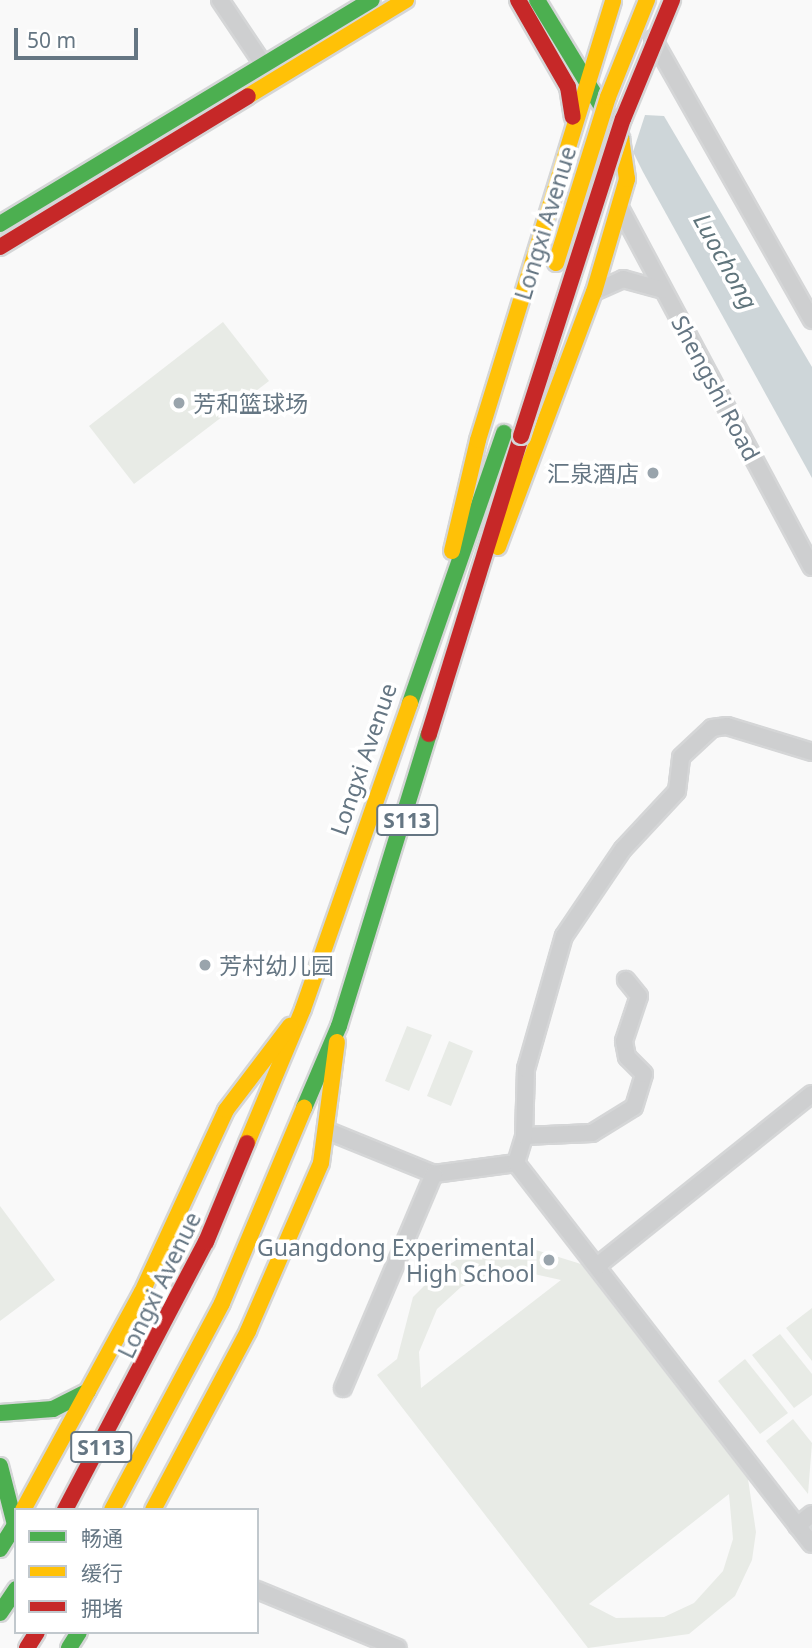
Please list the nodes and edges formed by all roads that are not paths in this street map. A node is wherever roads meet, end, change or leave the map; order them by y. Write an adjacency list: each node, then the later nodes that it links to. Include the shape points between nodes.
1 (220, 0): 10 (street)
2 (372, 0): 10 (street)
3 (406, 0): 15 (street)
4 (518, 0): 12 (street, via 568,87)
5 (537, 0): 11 (street)
6 (612, 0): 11 (street)
7 (632, 0): 18 (street)
8 (647, 0): 20 (street, Longxi Avenue / S113, bridge, via 608,97 504,433)
9 (672, 0): 21 (street, Longxi Avenue / S113, bridge, via 623,120 521,436)
10 (263, 64): 14 (street)
11 (587, 82): 12 (street); 13 (street, via 627,148)
12 (573, 123): 13 (street, via 607,149); 20 (street, via 478,440)
13 (621, 203): 16 (street, Shengshi Road); 17 (street)
14 (0, 224)
15 (0, 247)
16 (663, 290): 17 (street, via 623,279); 19 (street, Shengshi Road)
17 (594, 292): 21 (street)
18 (812, 320)
19 (812, 568)
20 (438, 611): 24 (street, Longxi Avenue / S113)
21 (471, 614): 25 (street, Longxi Avenue / S113)
22 (812, 752): 28 (street, via 727,726 712,728 681,757 677,791 623,849 564,936 526,1069)
23 (626, 980): 28 (street, via 639,996 625,1049 644,1074 634,1107 592,1133)
24 (303, 1009): 33 (street, via 226,1110); 37 (street, Longxi Avenue / S113, via 206,1242 136,1384)
25 (339, 1026): 27 (street); 38 (street, Longxi Avenue / S113, via 251,1241 171,1405)
26 (812, 1094): 31 (street)
27 (328, 1130): 30 (street); 39 (street, via 317,1174 248,1331)
28 (524, 1136): 29 (street)
29 (516, 1163): 30 (street); 31 (street)
30 (435, 1174): 32 (street)
31 (597, 1266): 42 (street)
32 (342, 1388)
33 (90, 1389): 34 (street, via 53,1409); 36 (street)
34 (0, 1413)
35 (0, 1466): 41 (street)
36 (24, 1508)
37 (66, 1508)
38 (113, 1508)
39 (154, 1508)
40 (812, 1514): 42 (street)
41 (14, 1520)
42 (797, 1525): 44 (street)
43 (14, 1526): 45 (street)
44 (812, 1544)
45 (0, 1549)
46 (259, 1591): 49 (street)
47 (14, 1592): 48 (street)
48 (0, 1613)
49 (398, 1648)

